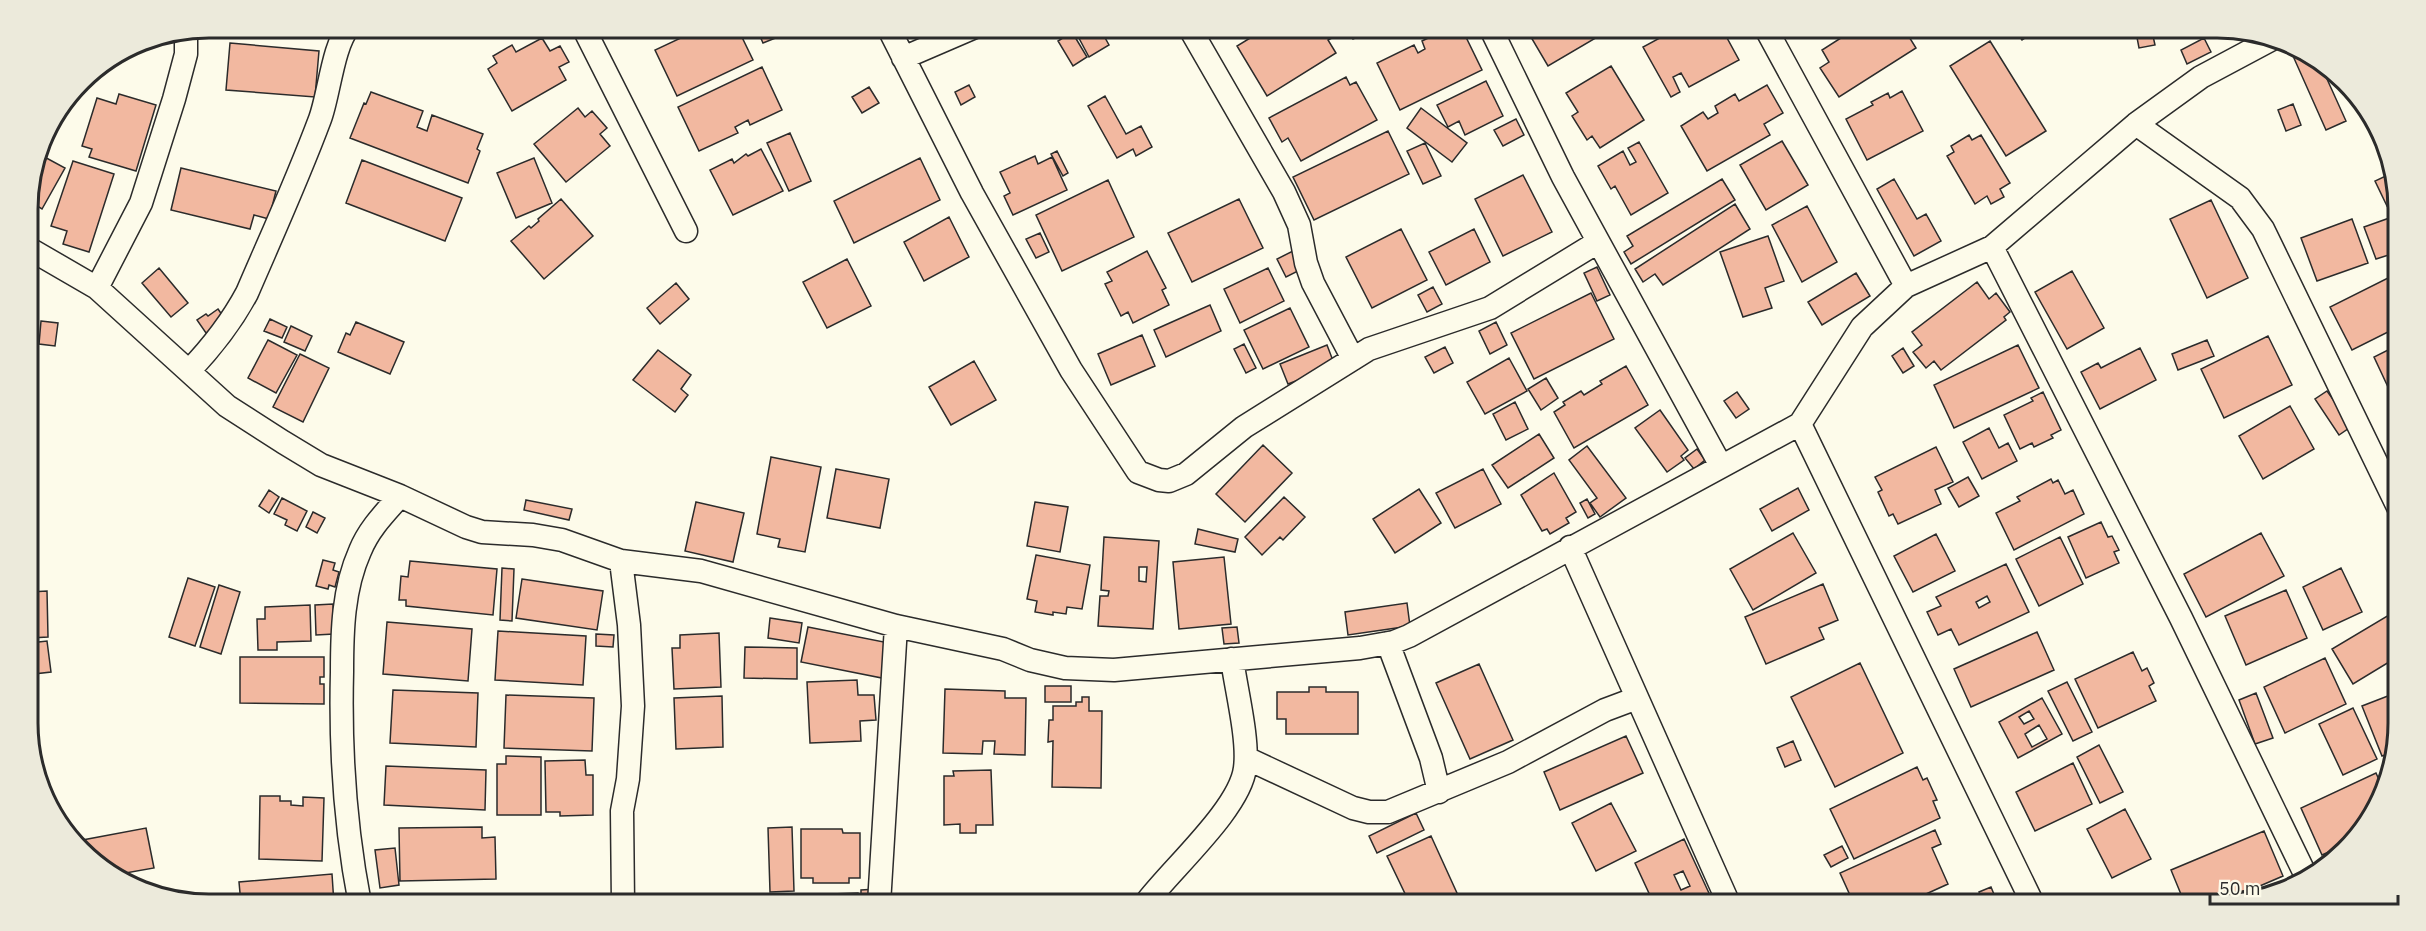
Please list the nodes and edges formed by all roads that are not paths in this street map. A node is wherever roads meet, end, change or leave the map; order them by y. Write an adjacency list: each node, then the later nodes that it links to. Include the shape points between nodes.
1 (342, 38): 19 (street, via 321,116 247,293 233,320)
2 (589, 38): 12 (street)
3 (893, 38): 10 (street)
4 (949, 38): 10 (street)
5 (1196, 38): 18 (street, via 1284,192 1299,225 1313,283)
6 (1495, 38): 13 (street)
7 (1772, 38): 16 (street)
8 (186, 40): 17 (street, via 177,88 141,203)
9 (2262, 44): 11 (street, via 2201,77)
10 (903, 58): 18 (street, via 972,194 1071,370 1138,472 1169,481 1186,474 1244,427)
11 (2136, 124): 14 (street); 22 (street, via 2240,198 2263,229)
12 (686, 231)
13 (1598, 242): 18 (street, via 1490,308 1370,349); 21 (street)
14 (1992, 248): 16 (street); 32 (street)
15 (38, 254): 17 (street)
16 (1906, 286): 20 (street, via 1862,327)
17 (97, 288): 19 (street)
18 (1353, 359)
19 (189, 371): 23 (street, via 227,406 321,465)
20 (1800, 424): 21 (street); 34 (street)
21 (1721, 466): 24 (street)
22 (2388, 486)
23 (400, 496): 25 (street, via 482,532 562,540); 35 (street, via 372,525 359,552 342,620 344,795)
24 (1570, 547): 27 (street, via 1409,636); 29 (street)
25 (621, 561): 26 (street, via 701,571); 36 (street, via 633,706 622,811)
26 (896, 626): 28 (street, via 1003,649 1065,668 1114,670); 37 (street)
27 (1388, 643): 28 (street); 31 (street, via 1431,758)
28 (1232, 659): 30 (street)
29 (1637, 698): 31 (street); 33 (street)
30 (1246, 758): 31 (street, via 1369,812 1388,812); 38 (street, via 1242,781 1230,803)
31 (1439, 792)
32 (2303, 871)
33 (1724, 893)
34 (2028, 893)
35 (359, 894)
36 (623, 894)
37 (880, 894)
38 (1154, 894)

